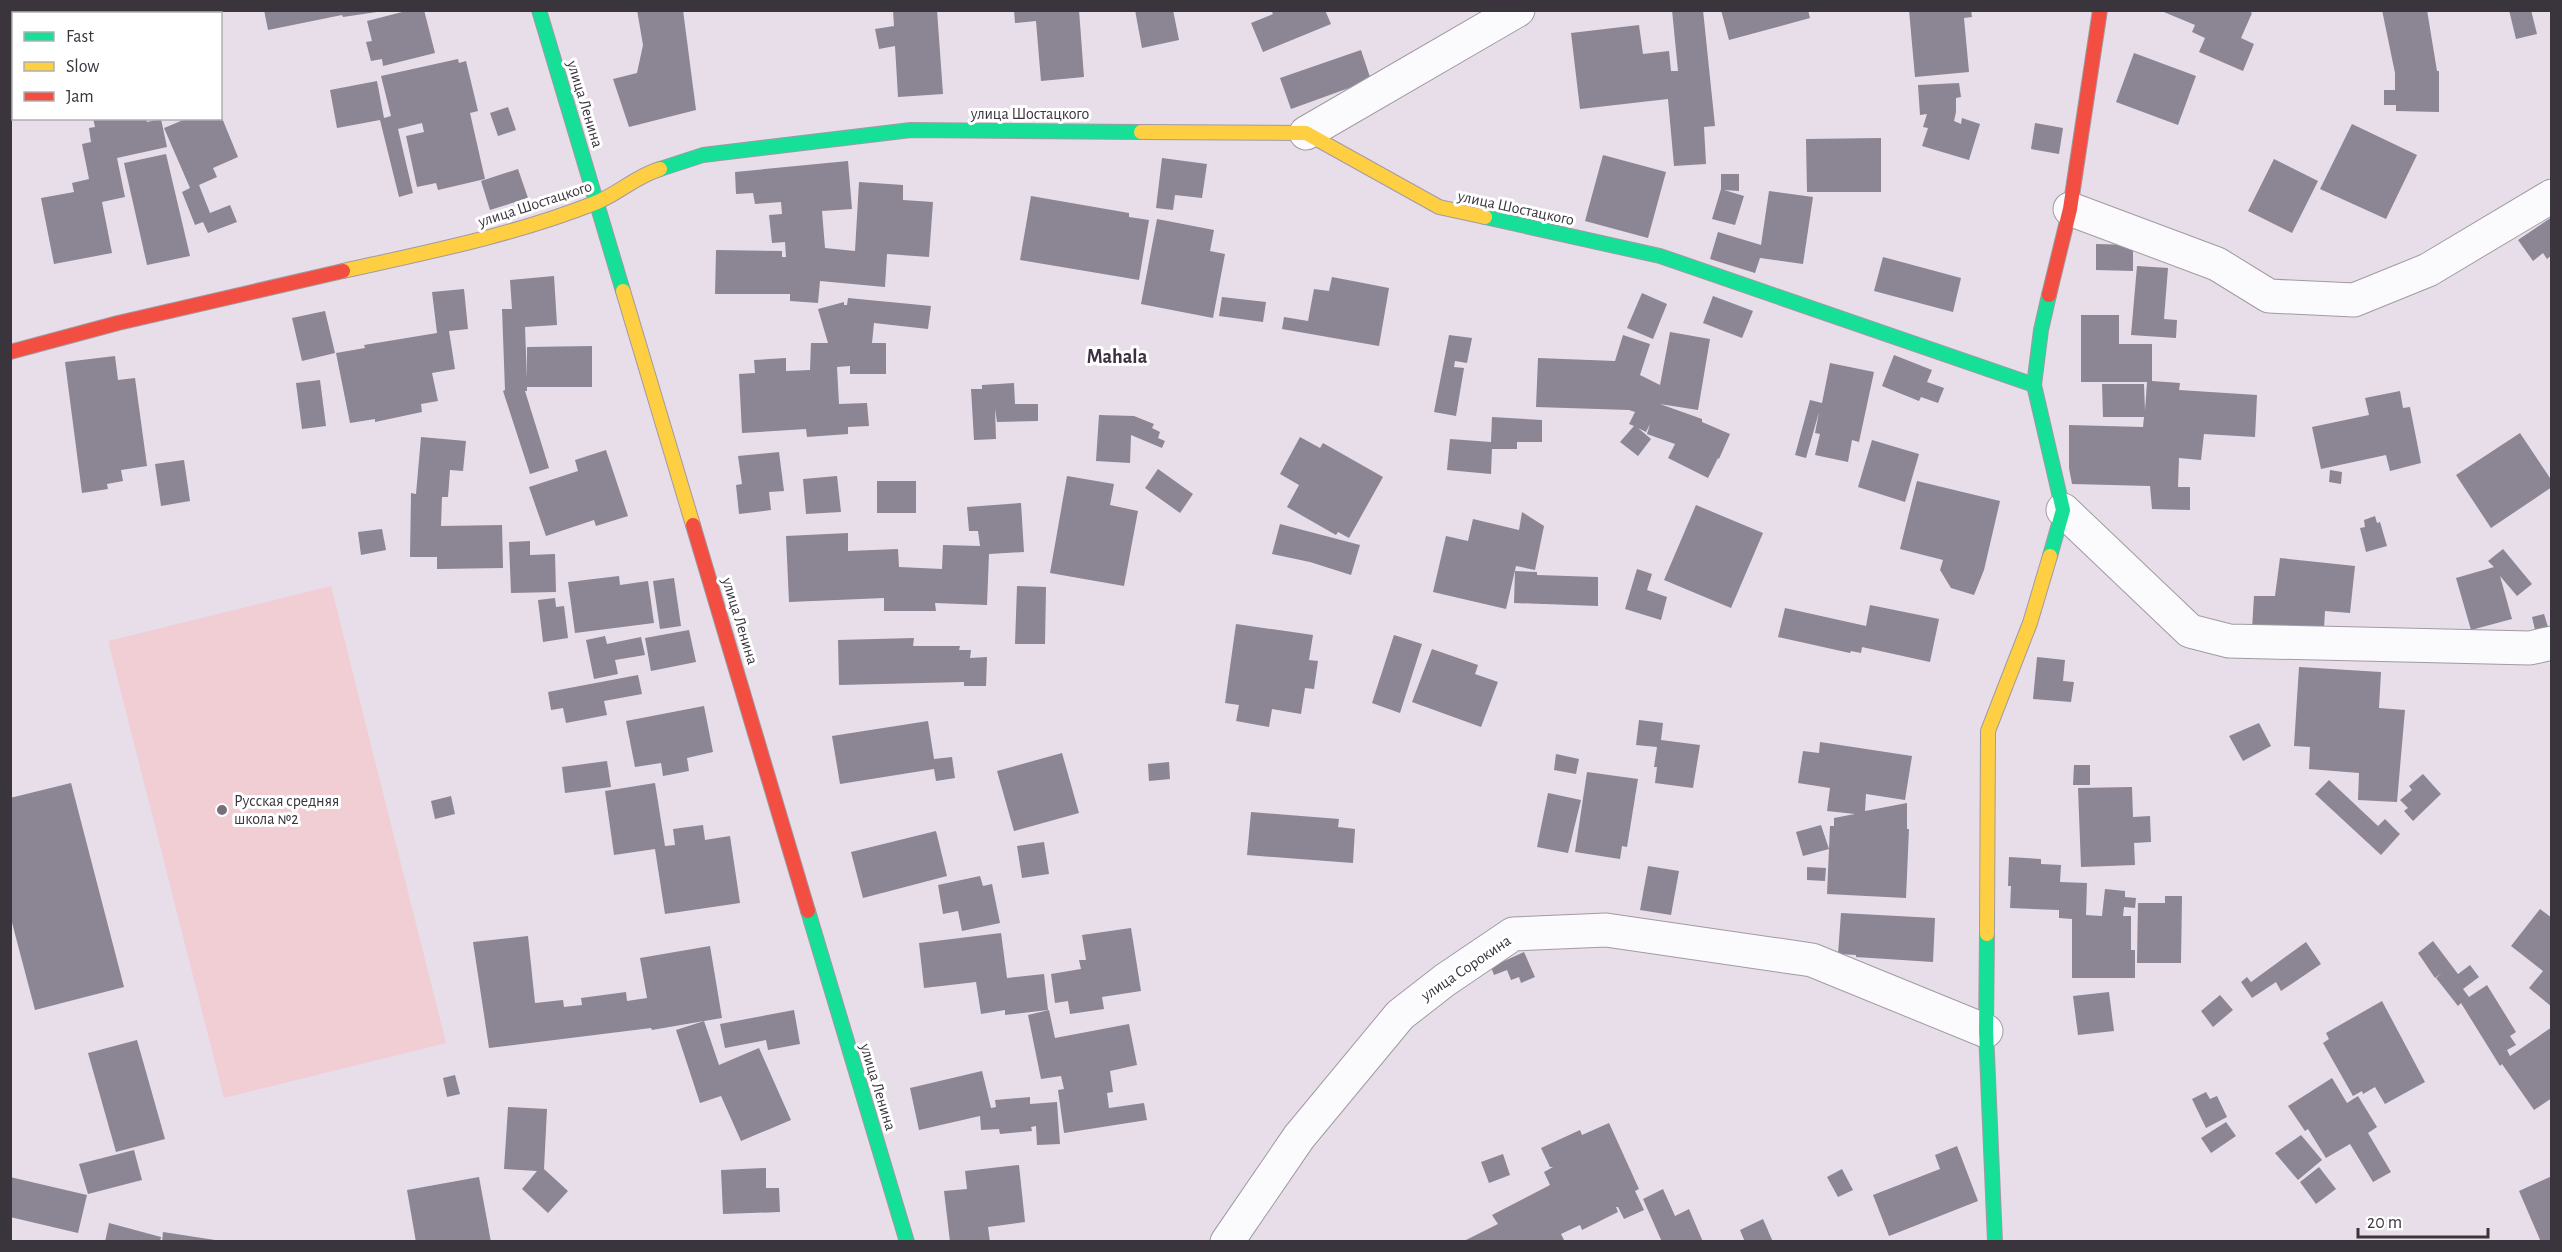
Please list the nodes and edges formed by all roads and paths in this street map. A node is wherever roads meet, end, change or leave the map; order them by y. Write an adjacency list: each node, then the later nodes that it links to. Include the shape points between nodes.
1 (539, 10): 6 (street, улица Ленина)
2 (1518, 10): 4 (street)
3 (2100, 10): 7 (street)
4 (1306, 133): 6 (street, улица Шостацкого, via 911,130 703,155 643,174); 9 (street, улица Шостацкого, via 1439,207 1660,256)
5 (2552, 196): 7 (street, via 2428,270 2354,300 2269,296 2217,264)
6 (598, 202): 8 (street, улица Шостацкого, via 506,234 118,323); 13 (street, улица Ленина)
7 (2070, 209): 9 (street, via 2041,330)
8 (10, 352)
9 (2034, 385): 10 (street)
10 (2063, 510): 11 (street, via 2190,631 2229,641 2530,648); 12 (street, via 2030,623 1989,731)
11 (2552, 644)
12 (1986, 1030): 14 (street, улица Сорокина, via 1812,960 1606,930 1513,934 1400,1015 1299,1137); 15 (street)
13 (907, 1242)
14 (1227, 1242)
15 (1995, 1242)

